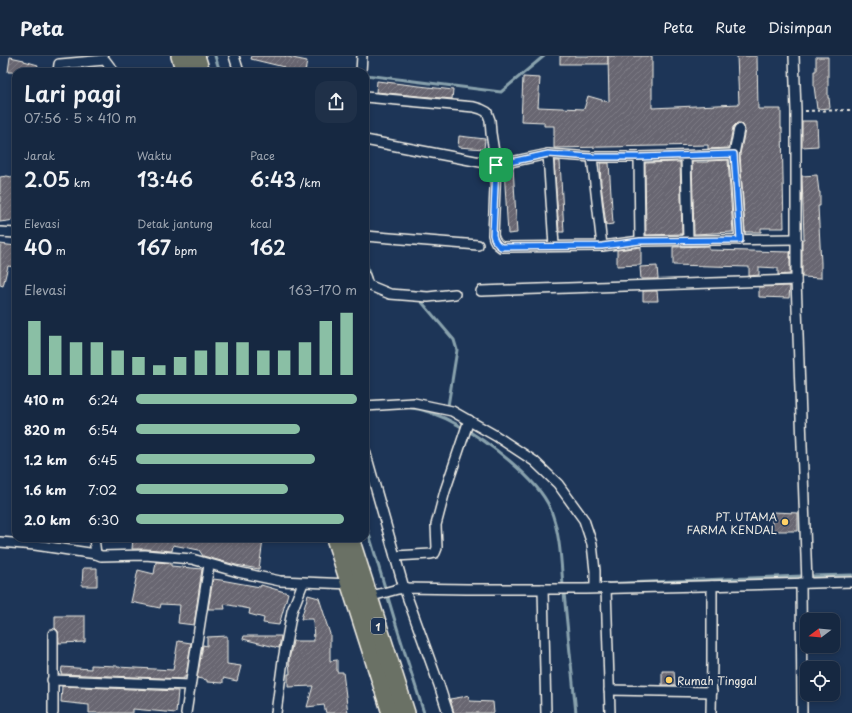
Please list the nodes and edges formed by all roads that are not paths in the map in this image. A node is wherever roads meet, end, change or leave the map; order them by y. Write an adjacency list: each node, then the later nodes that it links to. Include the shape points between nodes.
1 (180, 56): 8 (highway)
2 (196, 56): 9 (highway)
3 (234, 56): 10 (street)
4 (362, 56): 11 (street)
5 (794, 56): 24 (street)
6 (58, 68): 7 (street, via 59,64 105,60)
7 (111, 68)
8 (184, 68)
9 (200, 68)
10 (238, 68)
11 (361, 68)
12 (369, 97): 20 (street, via 474,107 487,112)
13 (739, 128): 16 (street)
14 (369, 141): 20 (street)
15 (548, 154): 18 (street); 20 (street); 29 (street)
16 (734, 154): 17 (street); 26 (street)
17 (686, 156): 19 (street); 25 (street)
18 (592, 157): 19 (street); 30 (street)
19 (639, 157): 27 (street)
20 (496, 165): 29 (street, via 493,235 497,244 501,247)
21 (0, 232): 22 (street)
22 (12, 233)
23 (369, 236): 28 (street)
24 (796, 239): 26 (street); 31 (street)
25 (688, 240): 26 (street); 27 (street)
26 (740, 240)
27 (640, 241): 30 (street)
28 (478, 245)
29 (554, 246): 30 (street)
30 (602, 246)
31 (796, 280): 33 (street); 47 (street)
32 (369, 285): 34 (street, via 390,294 428,297)
33 (481, 291)
34 (455, 294)
35 (369, 406): 36 (street, via 414,403 452,411)
36 (468, 423): 43 (street, via 444,491 436,525 435,553); 51 (street, via 496,436 534,460 558,484 584,520 592,544)
37 (369, 465): 43 (street)
38 (0, 542): 42 (street)
39 (94, 542): 42 (street)
40 (336, 542): 48 (highway, 1)
41 (352, 542): 54 (highway, 1)
42 (96, 554): 44 (street, via 145,555)
43 (395, 556): 50 (street)
44 (209, 564): 46 (street, via 280,581); 57 (street)
45 (852, 582): 47 (street)
46 (303, 583): 48 (street); 62 (street, via 292,611)
47 (804, 583): 49 (street); 69 (street)
48 (350, 584): 63 (highway, 1)
49 (712, 586): 52 (street); 59 (street)
50 (401, 588): 53 (street); 54 (street); 65 (street)
51 (594, 588): 52 (street); 53 (street)
52 (606, 588): 58 (street)
53 (543, 589): 66 (street)
54 (374, 595): 64 (highway, 1)
55 (53, 634): 56 (street)
56 (52, 680): 57 (street); 60 (street)
57 (190, 685): 61 (street)
58 (609, 690): 59 (street); 67 (street)
59 (712, 692): 68 (street)
60 (52, 713)
61 (186, 713)
62 (276, 713)
63 (391, 713)
64 (406, 713)
65 (448, 713)
66 (546, 713)
67 (610, 713)
68 (711, 713)
69 (802, 713)

